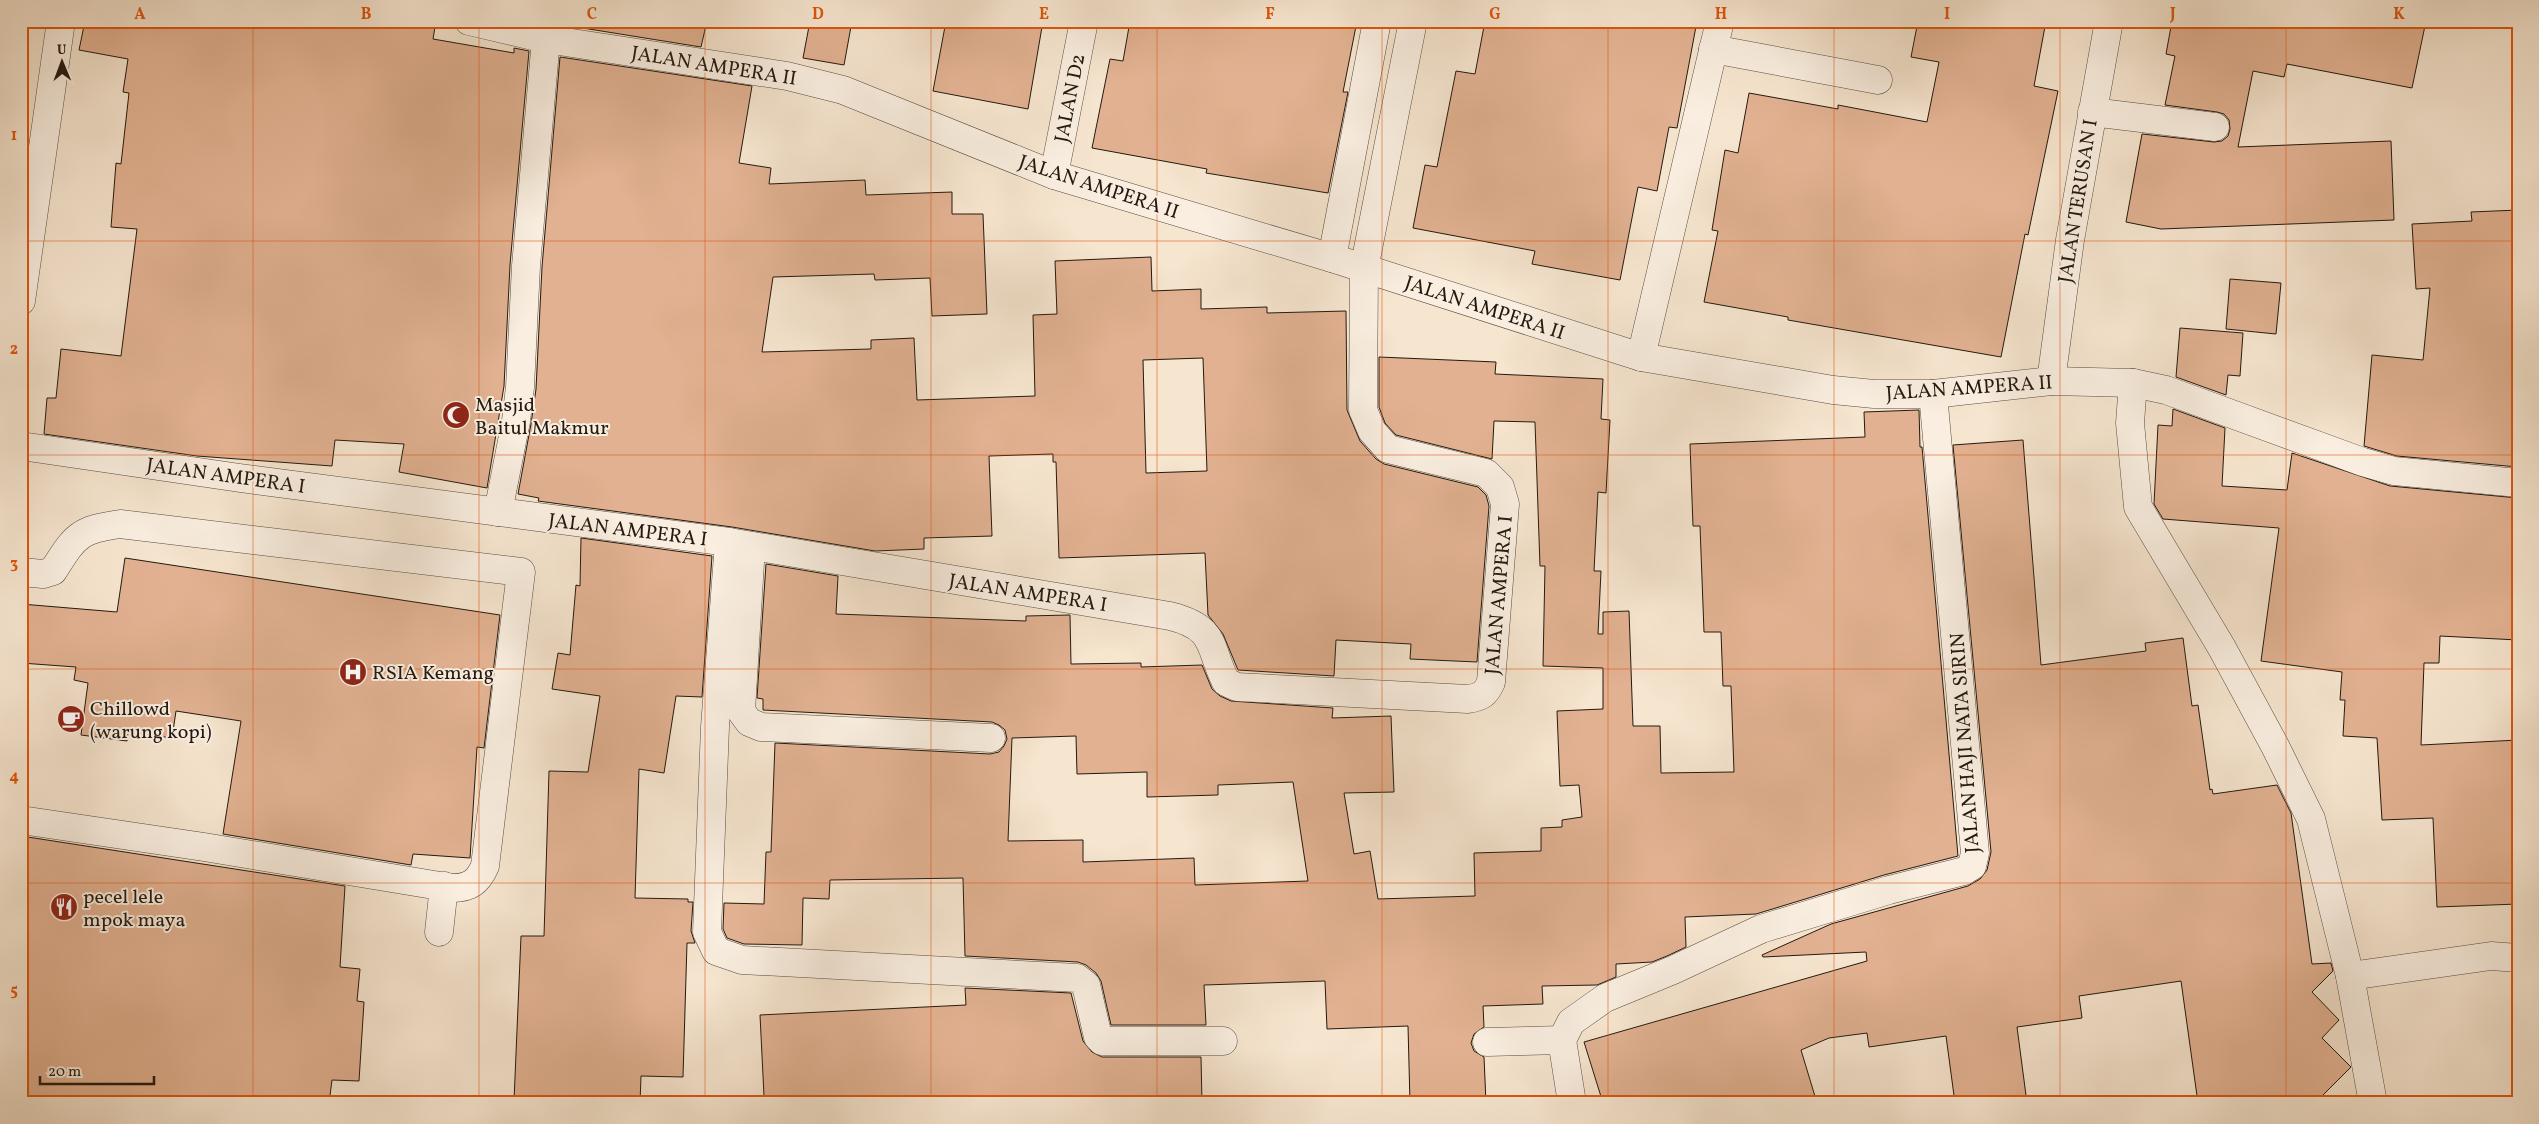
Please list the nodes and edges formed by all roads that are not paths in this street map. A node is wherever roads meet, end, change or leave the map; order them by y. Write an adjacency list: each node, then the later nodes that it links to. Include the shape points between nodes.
1 (61, 21): 16 (street)
2 (469, 21): 8 (street, JALAN AMPERA II)
3 (1084, 21): 13 (street, JALAN D2)
4 (1377, 21): 14 (street)
5 (1413, 21): 15 (street)
6 (1720, 21): 9 (street)
7 (2109, 21): 11 (street, JALAN TERUSAN I)
8 (546, 39): 13 (street, JALAN AMPERA II, via 787,76 843,90); 23 (street, via 526,266 520,387)
9 (1713, 49): 10 (street); 17 (street)
10 (1878, 80)
11 (2092, 112): 12 (street); 18 (street, JALAN TERUSAN I)
12 (2215, 127)
13 (1054, 175): 14 (street, JALAN AMPERA II)
14 (1332, 258): 15 (street, JALAN AMPERA II)
15 (1364, 268): 17 (street, JALAN AMPERA II); 24 (street, JALAN AMPERA I, via 1363,410 1372,431 1388,449 1486,473 1500,487 1505,504 1492,682 1487,692 1478,698 1237,687 1226,682 1212,642 1184,619)
16 (21, 301)
17 (1641, 357): 20 (street, JALAN AMPERA II, via 1833,390)
18 (2050, 381): 19 (street, JALAN AMPERA II); 20 (street, JALAN AMPERA II)
19 (2134, 383): 22 (street, JALAN AMPERA II, via 2166,390 2363,462 2387,468); 31 (street, via 2130,423 2138,507 2222,648 2311,819)
20 (1933, 394): 32 (street, JALAN HAJI NATA SIRIN, via 1966,737 1975,853 1972,866 1762,929 1604,998 1571,1022)
21 (21, 446): 23 (street, JALAN AMPERA I)
22 (2518, 483)
23 (498, 512): 24 (street, JALAN AMPERA I)
24 (740, 544): 26 (street, via 741,711 749,722 761,727); 33 (street, via 715,728 707,932 716,951 742,960 1077,978 1086,985 1098,1037 1102,1041)
25 (21, 572): 28 (street, via 53,572 68,545 83,532 120,524 521,572 485,866 471,886)
26 (991, 738)
27 (21, 820): 28 (street)
28 (444, 886): 29 (street)
29 (439, 932)
30 (2518, 958): 31 (street, via 2491,956)
31 (2350, 976): 36 (street)
32 (1562, 1040): 34 (street); 35 (street)
33 (1223, 1041)
34 (1487, 1042)
35 (1572, 1103)
36 (2373, 1103)

